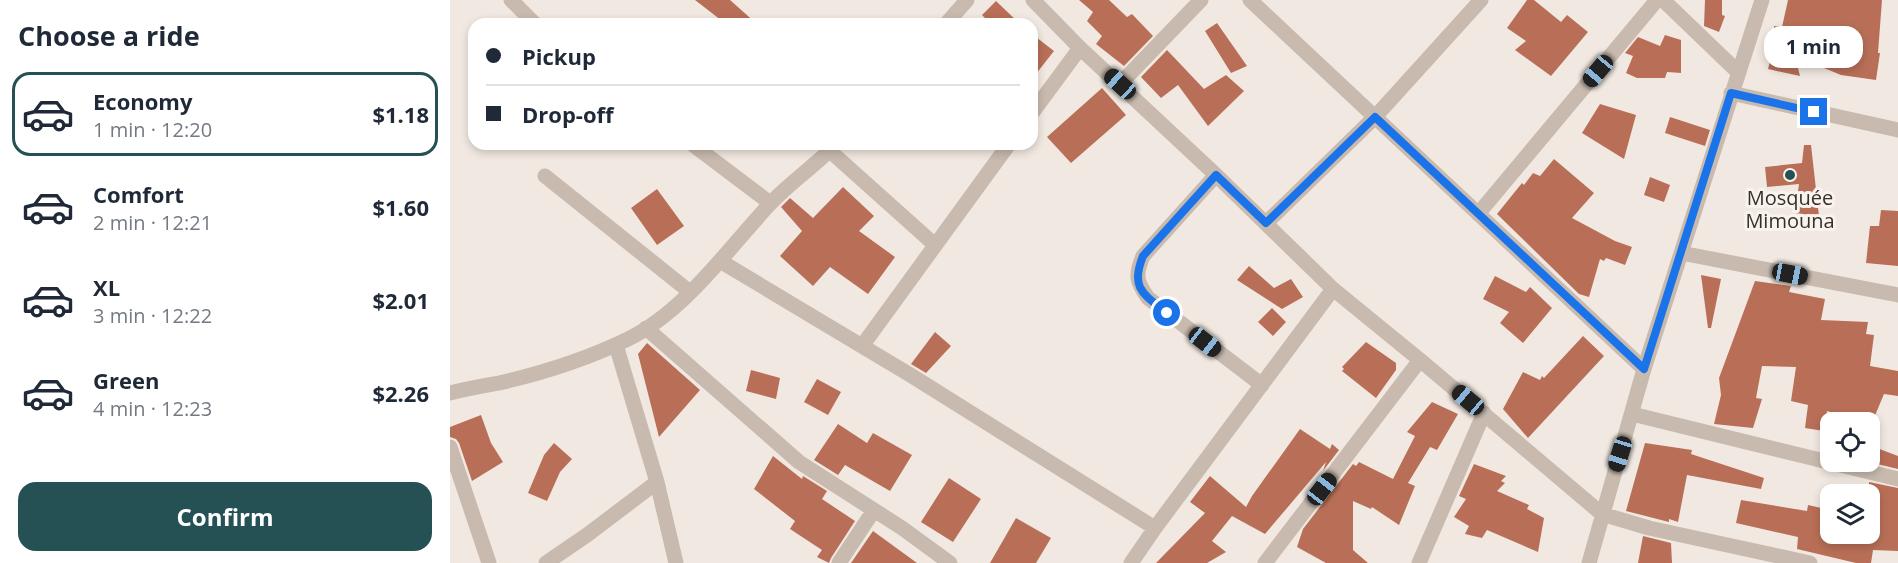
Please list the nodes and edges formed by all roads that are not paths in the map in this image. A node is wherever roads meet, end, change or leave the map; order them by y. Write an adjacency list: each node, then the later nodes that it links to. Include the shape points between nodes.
1 (511, 0): 10 (street)
2 (968, 0): 11 (street)
3 (1033, 0): 12 (street)
4 (1201, 0): 14 (street)
5 (1250, 0): 17 (street)
6 (1481, 0): 17 (street)
7 (1658, 0): 26 (street)
8 (1663, 0): 13 (street)
9 (1762, 0): 13 (street)
10 (529, 18)
11 (951, 18)
12 (1080, 48): 14 (street); 16 (street)
13 (1738, 72): 15 (street)
14 (1120, 84): 23 (street)
15 (1731, 93): 18 (street); 29 (street)
16 (1038, 105)
17 (1375, 117): 26 (street); 27 (street)
18 (1898, 130)
19 (700, 150): 25 (street)
20 (830, 150): 25 (street)
21 (836, 150): 28 (street)
22 (1005, 150): 28 (street)
23 (1216, 175): 27 (street); 39 (street, via 1143,256 1137,271 1139,285 1148,298)
24 (545, 176): 32 (street)
25 (770, 203): 30 (street)
26 (1478, 214): 38 (street)
27 (1266, 223): 31 (street)
28 (935, 245): 36 (street)
29 (1681, 253): 33 (street); 38 (street)
30 (720, 261): 32 (street); 36 (street)
31 (1334, 289): 37 (street); 39 (street)
32 (690, 292): 34 (street)
33 (1898, 296)
34 (646, 328): 35 (street); 46 (street, via 799,462)
35 (616, 345): 40 (street, via 556,368); 45 (street)
36 (862, 346): 48 (street)
37 (1420, 360): 41 (street); 56 (street)
38 (1644, 369): 42 (street)
39 (1262, 385): 48 (street)
40 (453, 389)
41 (1484, 413): 47 (street); 57 (street)
42 (1632, 414): 44 (street); 47 (street)
43 (450, 447): 50 (street)
44 (1898, 479)
45 (657, 482): 51 (street); 52 (street)
46 (874, 510): 53 (street); 54 (street)
47 (1602, 514): 49 (street); 58 (street)
48 (1155, 528): 55 (street)
49 (1759, 557): 59 (street)
50 (489, 563)
51 (546, 563)
52 (676, 563)
53 (839, 563)
54 (950, 563)
55 (1131, 563)
56 (1265, 563)
57 (1419, 563)
58 (1589, 563)
59 (1810, 563)

